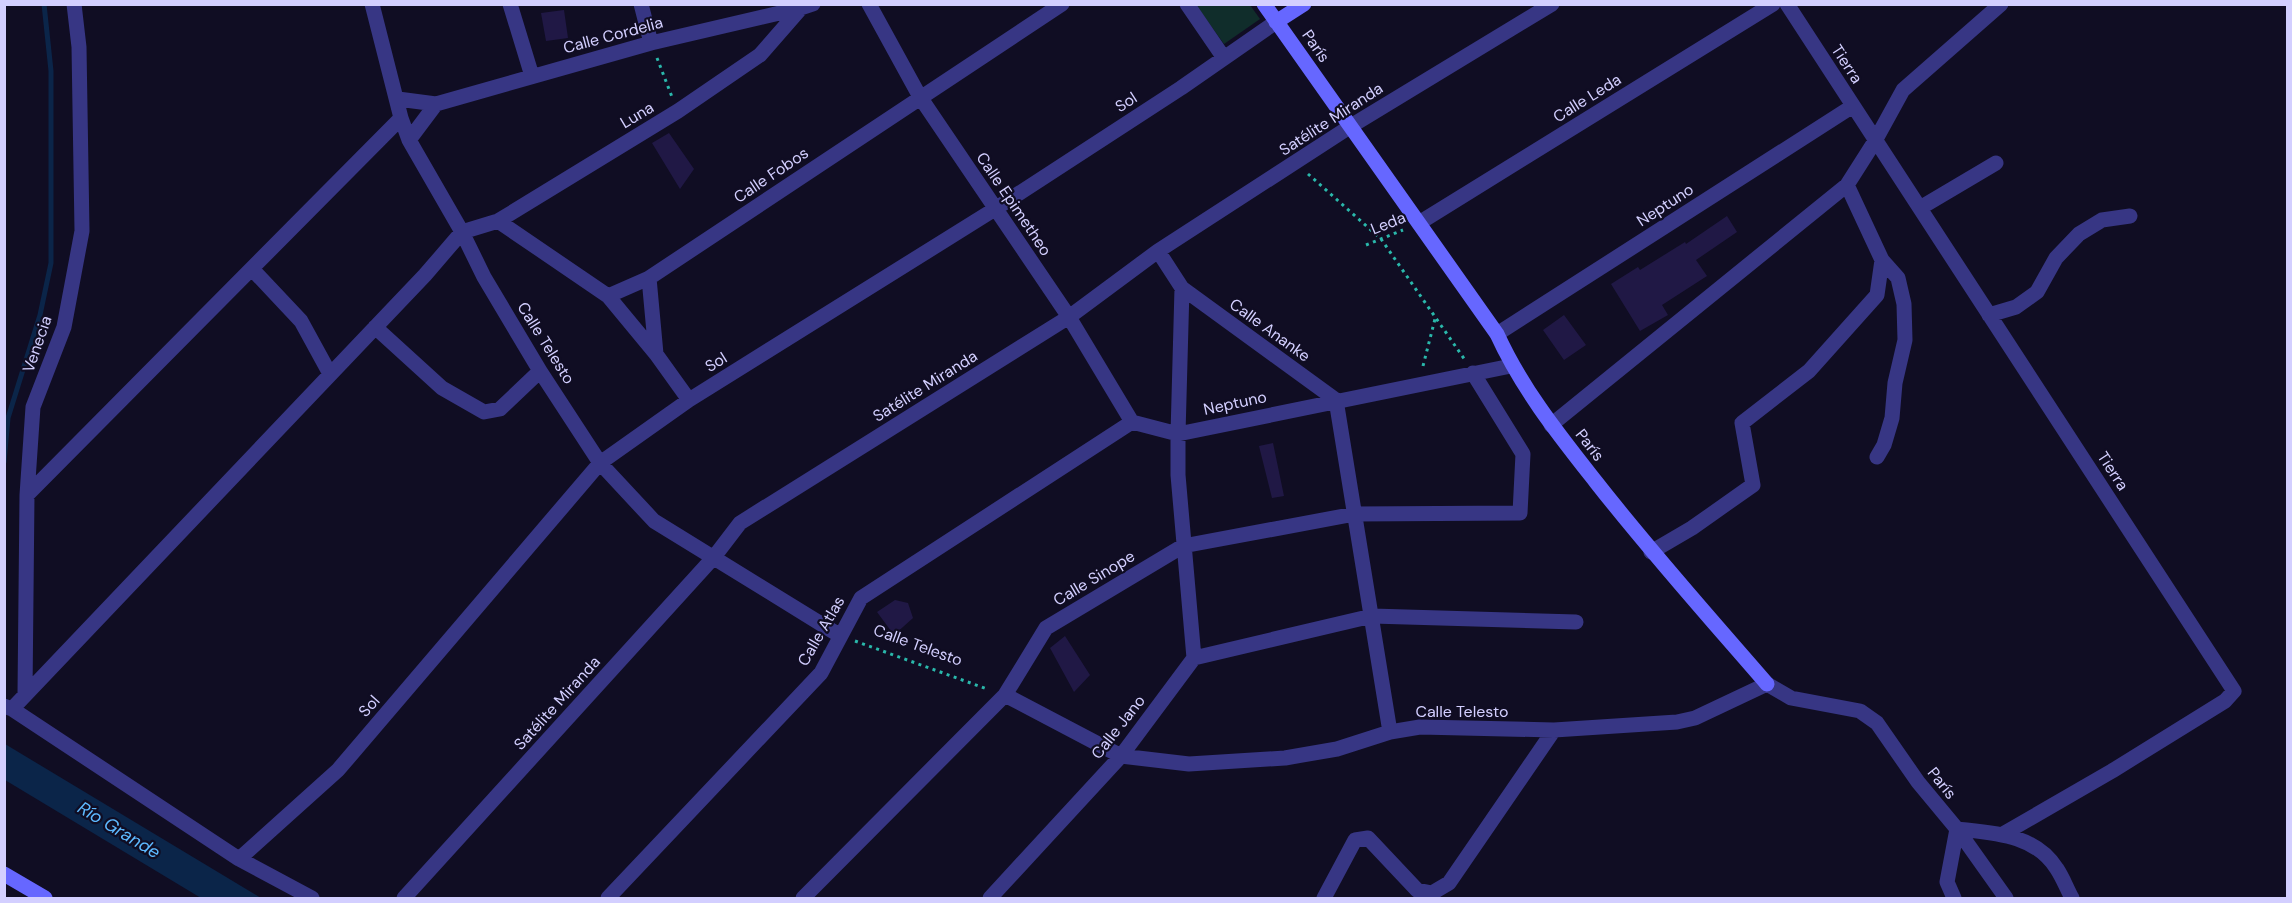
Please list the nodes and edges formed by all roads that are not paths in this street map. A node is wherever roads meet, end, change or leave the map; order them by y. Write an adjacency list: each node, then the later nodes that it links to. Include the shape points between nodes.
1 (74, 4): 58 (street, Venecia, via 79,47 82,231 64,327 33,407)
2 (372, 4): 21 (street, Calle Telesto)
3 (510, 4): 19 (street)
4 (641, 4): 17 (street)
5 (869, 4): 20 (street, Calle Epimetheo)
6 (1062, 4): 20 (street, Calle Fobos)
7 (1187, 4): 18 (street)
8 (1264, 4): 16 (street, París)
9 (1304, 4): 16 (street, Sol)
10 (1552, 4): 25 (street, Satélite Miranda)
11 (1773, 4): 34 (street, Calle Leda)
12 (1787, 4): 23 (street, Tierra)
13 (2001, 4): 27 (street, via 1903,90)
14 (807, 6): 15 (street, Calle Cordelia); 33 (street, Luna, via 760,55 678,111)
15 (747, 11): 17 (street, Calle Cordelia)
16 (1276, 22): 18 (street, Sol); 25 (street, París)
17 (651, 43): 19 (street, Calle Cordelia)
18 (1224, 58): 31 (street, Sol)
19 (532, 76): 22 (street, Calle Cordelia)
20 (921, 97): 31 (street, Calle Epimetheo); 39 (street, Calle Fobos)
21 (398, 99): 22 (street, Calle Cordelia); 24 (street, Calle Telesto)
22 (436, 105): 26 (street)
23 (1852, 106): 27 (street, Tierra); 45 (street, Neptuno)
24 (401, 118): 26 (street, Calle Telesto); 38 (street)
25 (1350, 126): 34 (street, París); 36 (street, Satélite Miranda)
26 (409, 140): 35 (street, Calle Telesto)
27 (1875, 141): 29 (street); 30 (street, Tierra)
28 (1996, 163): 30 (street)
29 (1847, 185): 37 (street); 54 (street)
30 (1920, 208): 42 (street, Tierra)
31 (995, 209): 43 (street, Calle Epimetheo); 51 (street, Sol)
32 (2130, 216): 42 (street, via 2102,220 2079,234 2056,258 2037,292 2016,307)
33 (498, 221): 35 (street, Luna); 41 (street)
34 (1419, 223): 45 (street, París)
35 (462, 232): 44 (street); 48 (street, Calle Telesto)
36 (1158, 251): 40 (street); 43 (street, Satélite Miranda)
37 (1882, 260): 56 (street, via 1898,278 1905,304 1905,340 1892,418); 61 (street, via 1877,295 1809,371 1742,423 1753,485)
38 (252, 269): 50 (street, via 301,321); 58 (street)
39 (649, 278): 41 (street, Calle Fobos); 46 (street)
40 (1182, 288): 52 (street, Calle Ananke); 55 (street)
41 (608, 296): 46 (street)
42 (1989, 315): 75 (street, Tierra, via 2234,691 2225,701 2112,771)
43 (1069, 317): 53 (street, Calle Epimetheo); 62 (street, Satélite Miranda, via 740,523)
44 (375, 327): 48 (street, via 442,388 484,412 500,409); 50 (street)
45 (1497, 334): 47 (street, París)
46 (656, 354): 51 (street)
47 (1512, 366): 49 (street, Neptuno); 54 (street, París)
48 (540, 371): 57 (street, Calle Telesto)
49 (1473, 373): 52 (street, Neptuno); 59 (street, Calle Sinope, via 1523,454 1520,513)
50 (330, 374): 68 (street)
51 (689, 400): 57 (street, Sol)
52 (1336, 400): 55 (street, Neptuno); 59 (street)
53 (1132, 422): 55 (street); 65 (street, Calle Atlas, via 861,598)
54 (1551, 425): 61 (street, París)
55 (1178, 434): 60 (street)
56 (1876, 457)
57 (600, 463): 62 (street, Calle Telesto, via 654,520); 76 (street, Sol, via 338,770)
58 (27, 495): 68 (street, Venecia)
59 (1355, 514): 60 (street, Calle Sinope); 63 (street)
60 (1183, 546): 66 (street); 69 (street, Calle Sinope, via 1046,628)
61 (1651, 552): 67 (street, París)
62 (714, 557): 65 (street, Calle Telesto); 80 (street, Satélite Miranda)
63 (1371, 616): 64 (street); 66 (street); 72 (street)
64 (1576, 622)
65 (839, 635): 81 (street, Calle Atlas, via 821,673)
66 (1194, 658): 73 (street, Calle Jano)
67 (1767, 684): 71 (street, Calle Telesto, via 1695,718 1677,722); 74 (street, París, via 1791,698 1860,711 1877,723)
68 (25, 694): 70 (street)
69 (1005, 695): 73 (street, Calle Telesto); 82 (street, Calle Sinope)
70 (8, 708): 76 (street)
71 (1554, 730): 72 (street, Calle Telesto, via 1420,727); 84 (street, via 1449,883 1432,893 1417,890 1368,838 1355,840)
72 (1390, 732): 73 (street, Calle Telesto, via 1337,749 1285,758 1189,764)
73 (1121, 756): 83 (street, Calle Jano)
74 (1957, 830): 75 (street); 85 (street, via 1947,882); 86 (street, París)
75 (2003, 834): 87 (street, via 2032,844 2056,867)
76 (238, 859): 79 (street)
77 (4, 874): 78 (street)
78 (45, 898)
79 (312, 898)
80 (404, 898)
81 (608, 898)
82 (803, 898)
83 (990, 898)
84 (1324, 898)
85 (1954, 898)
86 (2006, 898)
87 (2072, 898)

